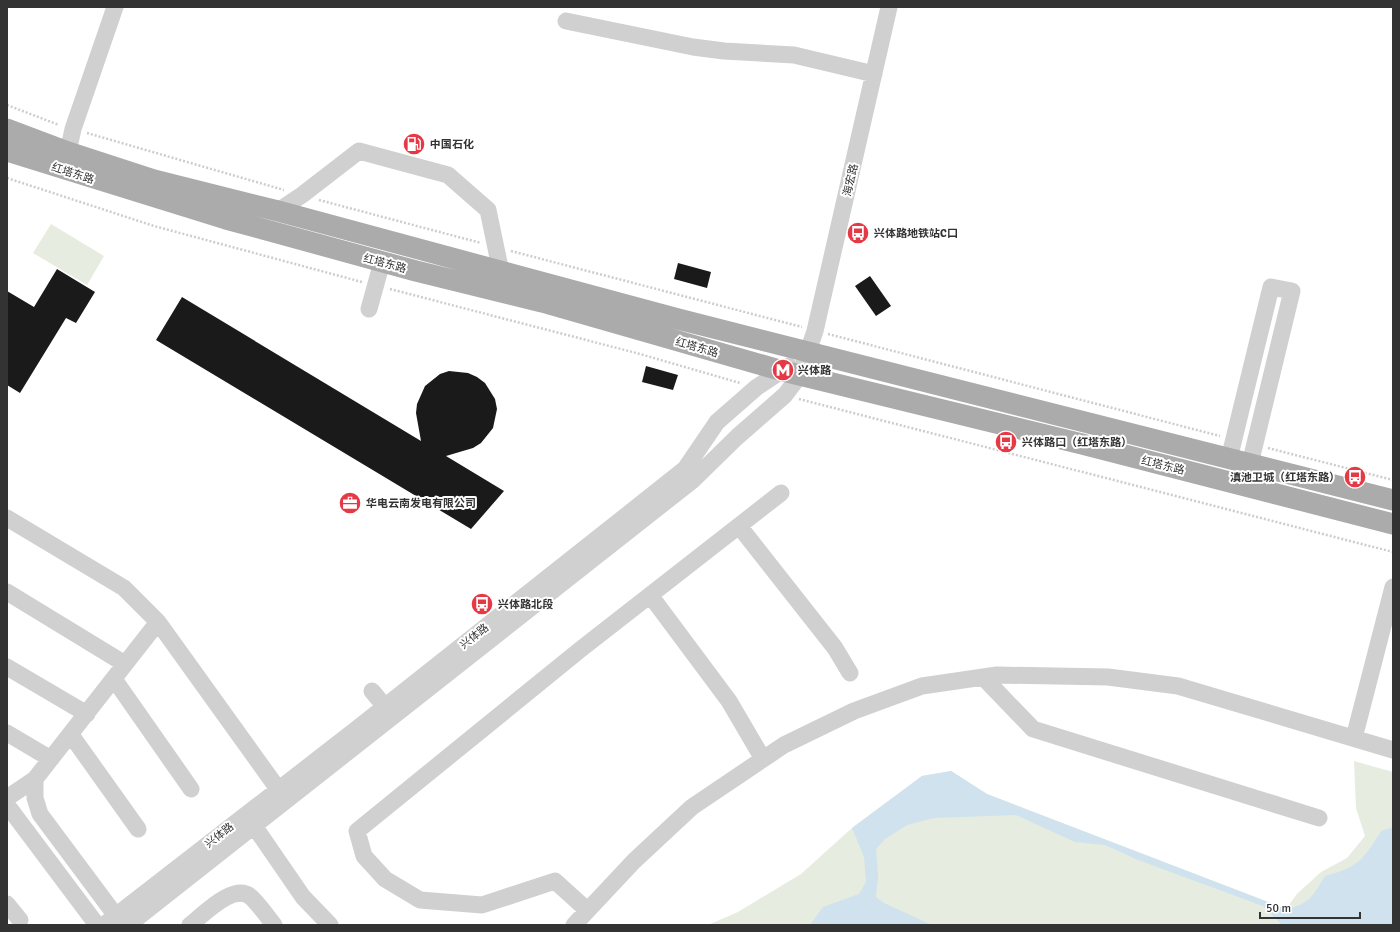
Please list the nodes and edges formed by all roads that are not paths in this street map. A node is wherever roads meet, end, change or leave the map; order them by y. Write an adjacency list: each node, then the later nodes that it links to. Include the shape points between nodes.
1 (115, 7): 7 (street)
2 (889, 7): 4 (street, 海宏路)
3 (566, 21): 4 (street, via 693,47 794,55)
4 (874, 74): 12 (street, 海宏路, via 815,331)
5 (7, 129): 7 (main road, 红塔东路)
6 (7, 152): 9 (main road, 红塔东路, via 218,217)
7 (68, 152): 8 (main road, 红塔东路, via 154,180)
8 (278, 211): 10 (main road, 红塔东路); 10 (street, via 359,151 448,175 488,210)
9 (382, 262): 11 (street); 13 (main road, 红塔东路, via 542,302)
10 (502, 272): 12 (main road, 红塔东路)
11 (369, 309)
12 (807, 352): 13 (street, 兴体路); 14 (main road, 红塔东路)
13 (792, 373): 19 (main road, 红塔东路); 31 (street, 兴体路, via 785,395 693,480); 31 (street, 兴体路, via 756,387 717,422 685,469)
14 (1232, 449): 15 (main road, 红塔东路); 15 (street, via 1271,287 1292,291)
15 (1252, 454): 17 (main road, 红塔东路)
16 (781, 493): 20 (street)
17 (1393, 500)
18 (7, 518): 24 (street, via 124,588)
19 (1393, 524)
20 (738, 526): 23 (street); 27 (street, via 836,648)
21 (1393, 587): 35 (street)
22 (7, 592): 25 (street)
23 (650, 595): 38 (street, via 729,702); 48 (street, via 358,830 364,856 385,879 420,900 482,905 555,881)
24 (158, 622): 25 (street); 41 (street)
25 (125, 664): 29 (street)
26 (7, 667): 32 (street)
27 (850, 672)
28 (983, 677): 35 (street, via 1108,676 1178,686); 38 (street, via 922,686 854,711 784,745); 44 (street, via 1033,729)
29 (114, 679): 32 (street); 40 (street)
30 (372, 691): 31 (street)
31 (389, 712): 41 (street, 兴体路); 45 (street, 兴体路)
32 (87, 714): 34 (street)
33 (7, 733): 37 (street)
34 (71, 734): 37 (street); 46 (street)
35 (1354, 738): 36 (street)
36 (1393, 750)
37 (51, 759): 39 (street)
38 (763, 759): 48 (street, via 692,807 634,861)
39 (35, 779): 42 (street); 50 (street, via 35,798 40,814)
40 (191, 789)
41 (278, 789): 45 (street, 兴体路)
42 (7, 798)
43 (7, 805): 51 (street)
44 (1319, 818)
45 (249, 820): 50 (street, 兴体路); 54 (street, via 303,897)
46 (138, 829)
47 (7, 904): 49 (street)
48 (587, 910): 55 (street)
49 (20, 920)
50 (116, 923)
51 (97, 925)
52 (190, 925): 53 (street, via 228,896 241,892 252,897)
53 (274, 925)
54 (330, 925)
55 (574, 925)

